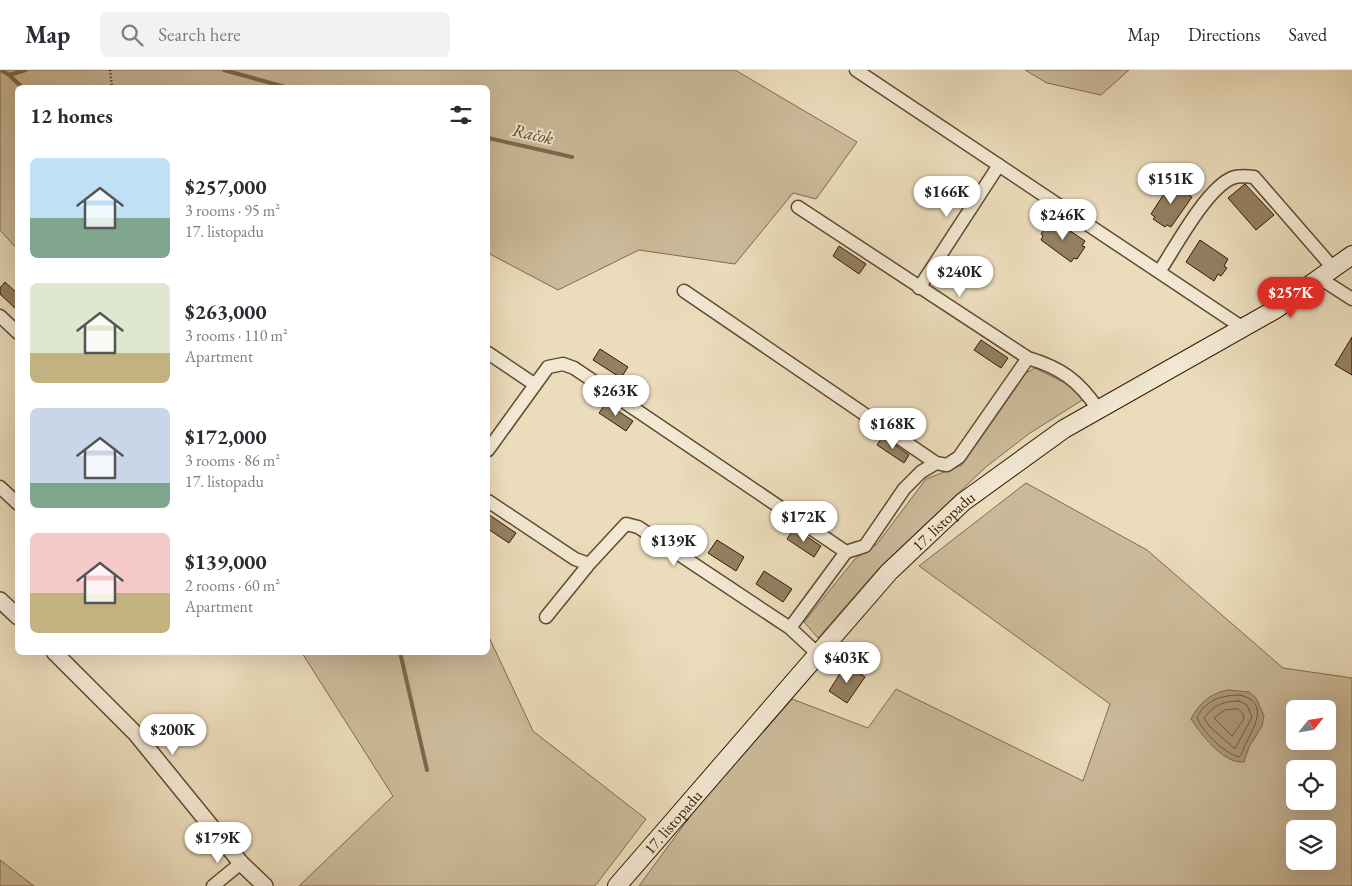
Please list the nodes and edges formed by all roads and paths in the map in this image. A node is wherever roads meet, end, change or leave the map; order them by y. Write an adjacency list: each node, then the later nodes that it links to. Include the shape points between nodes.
1 (110, 70): 3 (path)
2 (856, 70): 4 (street)
3 (112, 85)
4 (999, 165): 7 (street); 9 (street)
5 (798, 207): 9 (street)
6 (1352, 254): 8 (main road, 17. listopadu)
7 (1159, 272): 8 (street, via 1208,198 1232,178 1244,176 1254,177); 13 (street)
8 (1327, 274): 11 (street); 13 (main road, 17. listopadu)
9 (919, 288): 16 (street)
10 (684, 291): 20 (street)
11 (1352, 299)
12 (0, 316): 14 (street)
13 (1243, 328): 18 (main road, 17. listopadu)
14 (15, 330)
15 (490, 354): 17 (street)
16 (1028, 358): 18 (street, via 1049,365 1084,388); 20 (street, via 959,457 947,465)
17 (534, 384): 19 (street); 24 (street, via 548,367 563,364 574,368)
18 (1098, 409): 30 (main road, 17. listopadu, via 1021,459 964,502 889,572)
19 (490, 447)
20 (936, 463): 24 (street, via 904,489 865,546)
21 (0, 488): 22 (street)
22 (15, 501)
23 (490, 502): 25 (street, via 575,559)
24 (846, 552): 29 (street)
25 (589, 564): 28 (street); 29 (street, via 626,524 638,527)
26 (0, 600): 27 (street)
27 (15, 614)
28 (546, 618)
29 (790, 628): 30 (street)
30 (818, 654): 35 (main road, 17. listopadu)
31 (57, 655): 32 (street, via 136,734)
32 (241, 863): 33 (street); 34 (street)
33 (213, 886)
34 (265, 886)
35 (617, 886)

